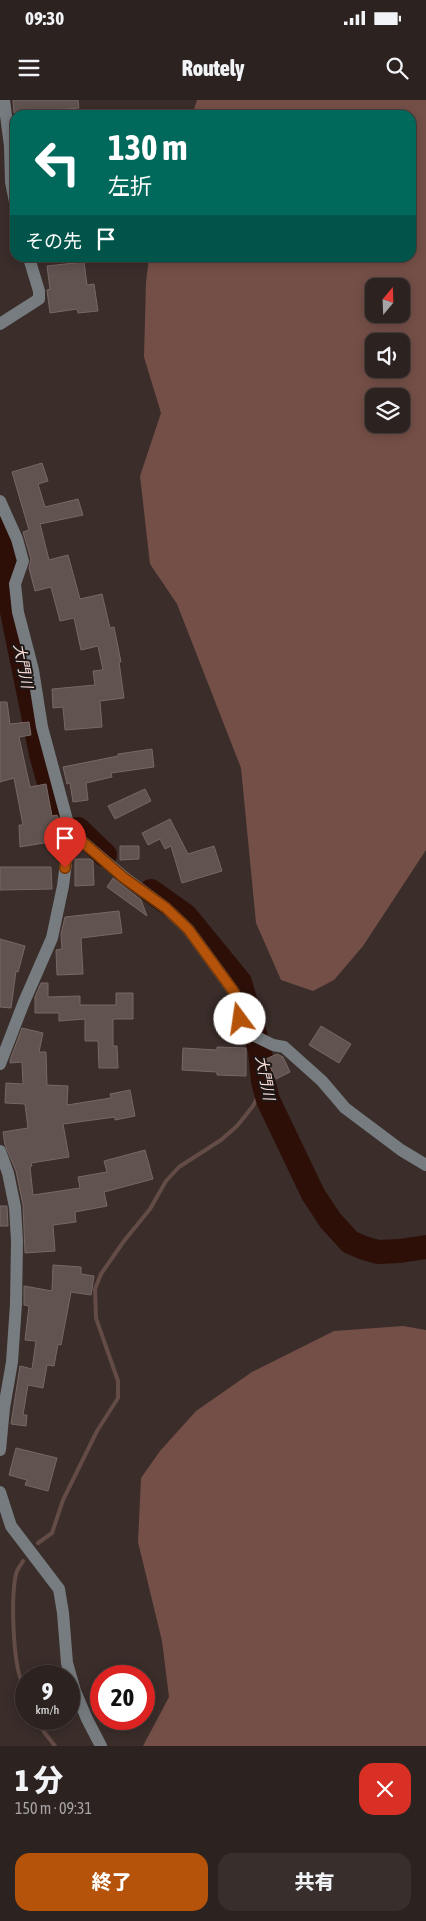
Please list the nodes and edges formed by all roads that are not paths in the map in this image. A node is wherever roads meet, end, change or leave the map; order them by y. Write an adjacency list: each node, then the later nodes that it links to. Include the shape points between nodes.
1 (4, 100): 2 (lane, via 10,146)
2 (6, 183)
3 (30, 262): 4 (lane, via 39,299)
4 (0, 324)
5 (0, 501): 6 (lane, via 23,561 15,584 18,612 33,670 42,727)
6 (70, 831): 7 (lane, via 52,938); 9 (lane, via 188,929 234,992 240,1019 249,1033 284,1047 322,1081 344,1108)
7 (0, 1064)
8 (0, 1151): 10 (lane)
9 (426, 1165)
10 (4, 1174): 11 (lane, via 15,1207 16,1304)
11 (0, 1450)
12 (0, 1492): 13 (lane, via 11,1526 59,1588 70,1672)
13 (101, 1746)

